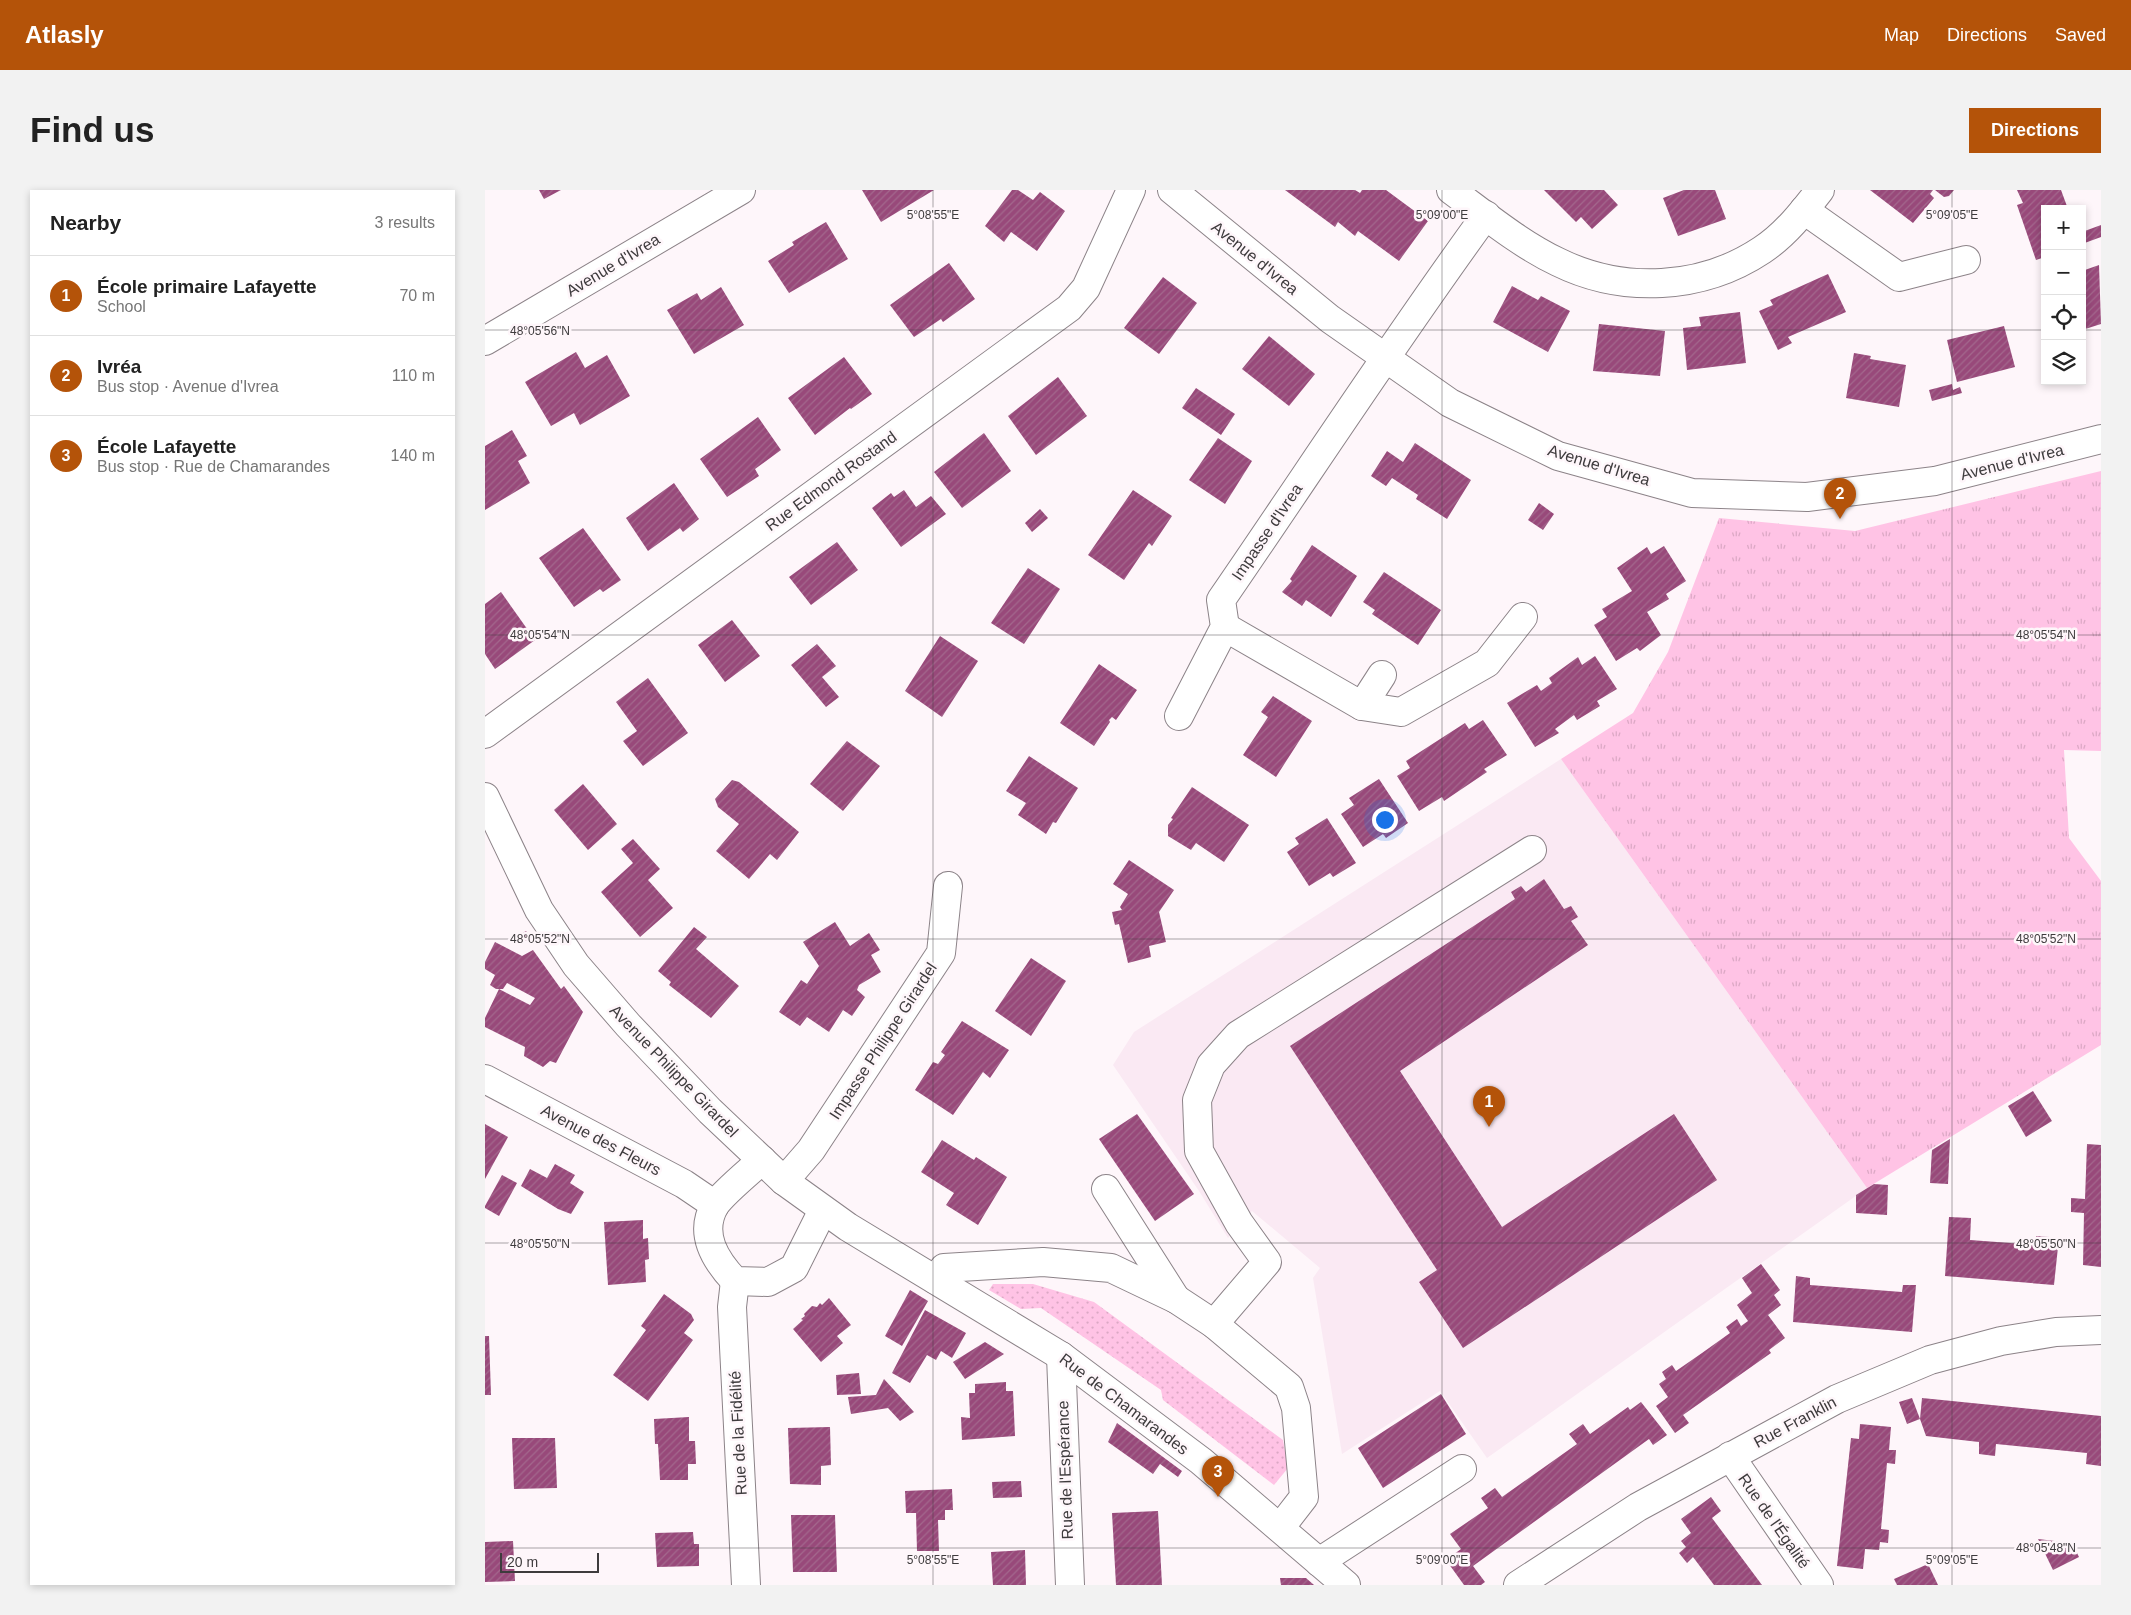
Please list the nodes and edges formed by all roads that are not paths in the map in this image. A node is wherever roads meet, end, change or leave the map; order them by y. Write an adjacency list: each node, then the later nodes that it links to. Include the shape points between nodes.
1 (741, 190): 8 (street, Avenue d'Ivrea)
2 (1131, 190): 16 (street, Rue Edmond Rostand, via 1085,288 1069,308)
3 (1172, 190): 9 (street, Avenue d'Ivrea, via 1330,319)
4 (1451, 190): 6 (street)
5 (1812, 200): 6 (street, via 1781,235 1742,261 1715,274 1658,283 1606,280 1581,272 1534,249); 7 (street, via 1899,277)
6 (1485, 215): 9 (street, Impasse d'Ivrea)
7 (1966, 260)
8 (485, 341)
9 (1386, 359): 10 (street, Avenue d'Ivrea, via 1450,403 1558,456 1692,493 1807,497 1935,481); 12 (street, Impasse d'Ivrea, via 1221,600)
10 (2101, 439)
11 (1523, 617): 14 (street, via 1487,663 1401,712)
12 (1225, 627): 14 (street); 15 (street)
13 (1382, 676): 14 (street)
14 (1362, 706)
15 (1179, 716)
16 (485, 734)
17 (485, 797): 21 (street, Avenue Philippe Girardel, via 539,910 576,965 627,1025)
18 (1532, 850): 29 (street, via 1238,1035 1211,1065 1197,1100 1199,1151 1239,1223 1267,1262)
19 (948, 886): 22 (street, Impasse Philippe Girardel, via 941,953 811,1150)
20 (485, 1079): 24 (street, Avenue des Fleurs, via 684,1184)
21 (762, 1160): 22 (street, Avenue Philippe Girardel); 24 (street)
22 (784, 1181): 25 (street, Avenue Philippe Girardel)
23 (1106, 1189): 28 (street)
24 (715, 1205): 27 (street, via 709,1224 710,1247)
25 (823, 1210): 26 (street, Avenue Philippe Girardel); 27 (street, via 794,1268 768,1282)
26 (936, 1280): 28 (street, via 944,1268 1043,1262 1111,1268); 31 (street, Rue de Chamarandes)
27 (735, 1281): 36 (street, Rue de la Fidélité, via 732,1307)
28 (1176, 1299): 29 (street)
29 (1214, 1324): 34 (street, via 1289,1387 1296,1408 1303,1497)
30 (2101, 1330): 32 (street, Rue Franklin, via 2056,1332 2001,1341 1930,1360 1837,1399)
31 (1061, 1356): 34 (street, Rue de Chamarandes, via 1201,1461); 37 (street, Rue de l'Espérance)
32 (1730, 1456): 39 (street, Rue Franklin, via 1638,1507); 40 (street, Rue de l'Égalité)
33 (1462, 1469): 35 (street)
34 (1280, 1528): 35 (street, Rue de Chamarandes)
35 (1319, 1562): 38 (street, Rue de Chamarandes)
36 (746, 1585)
37 (1070, 1585)
38 (1346, 1585)
39 (1518, 1585)
40 (1819, 1585)

